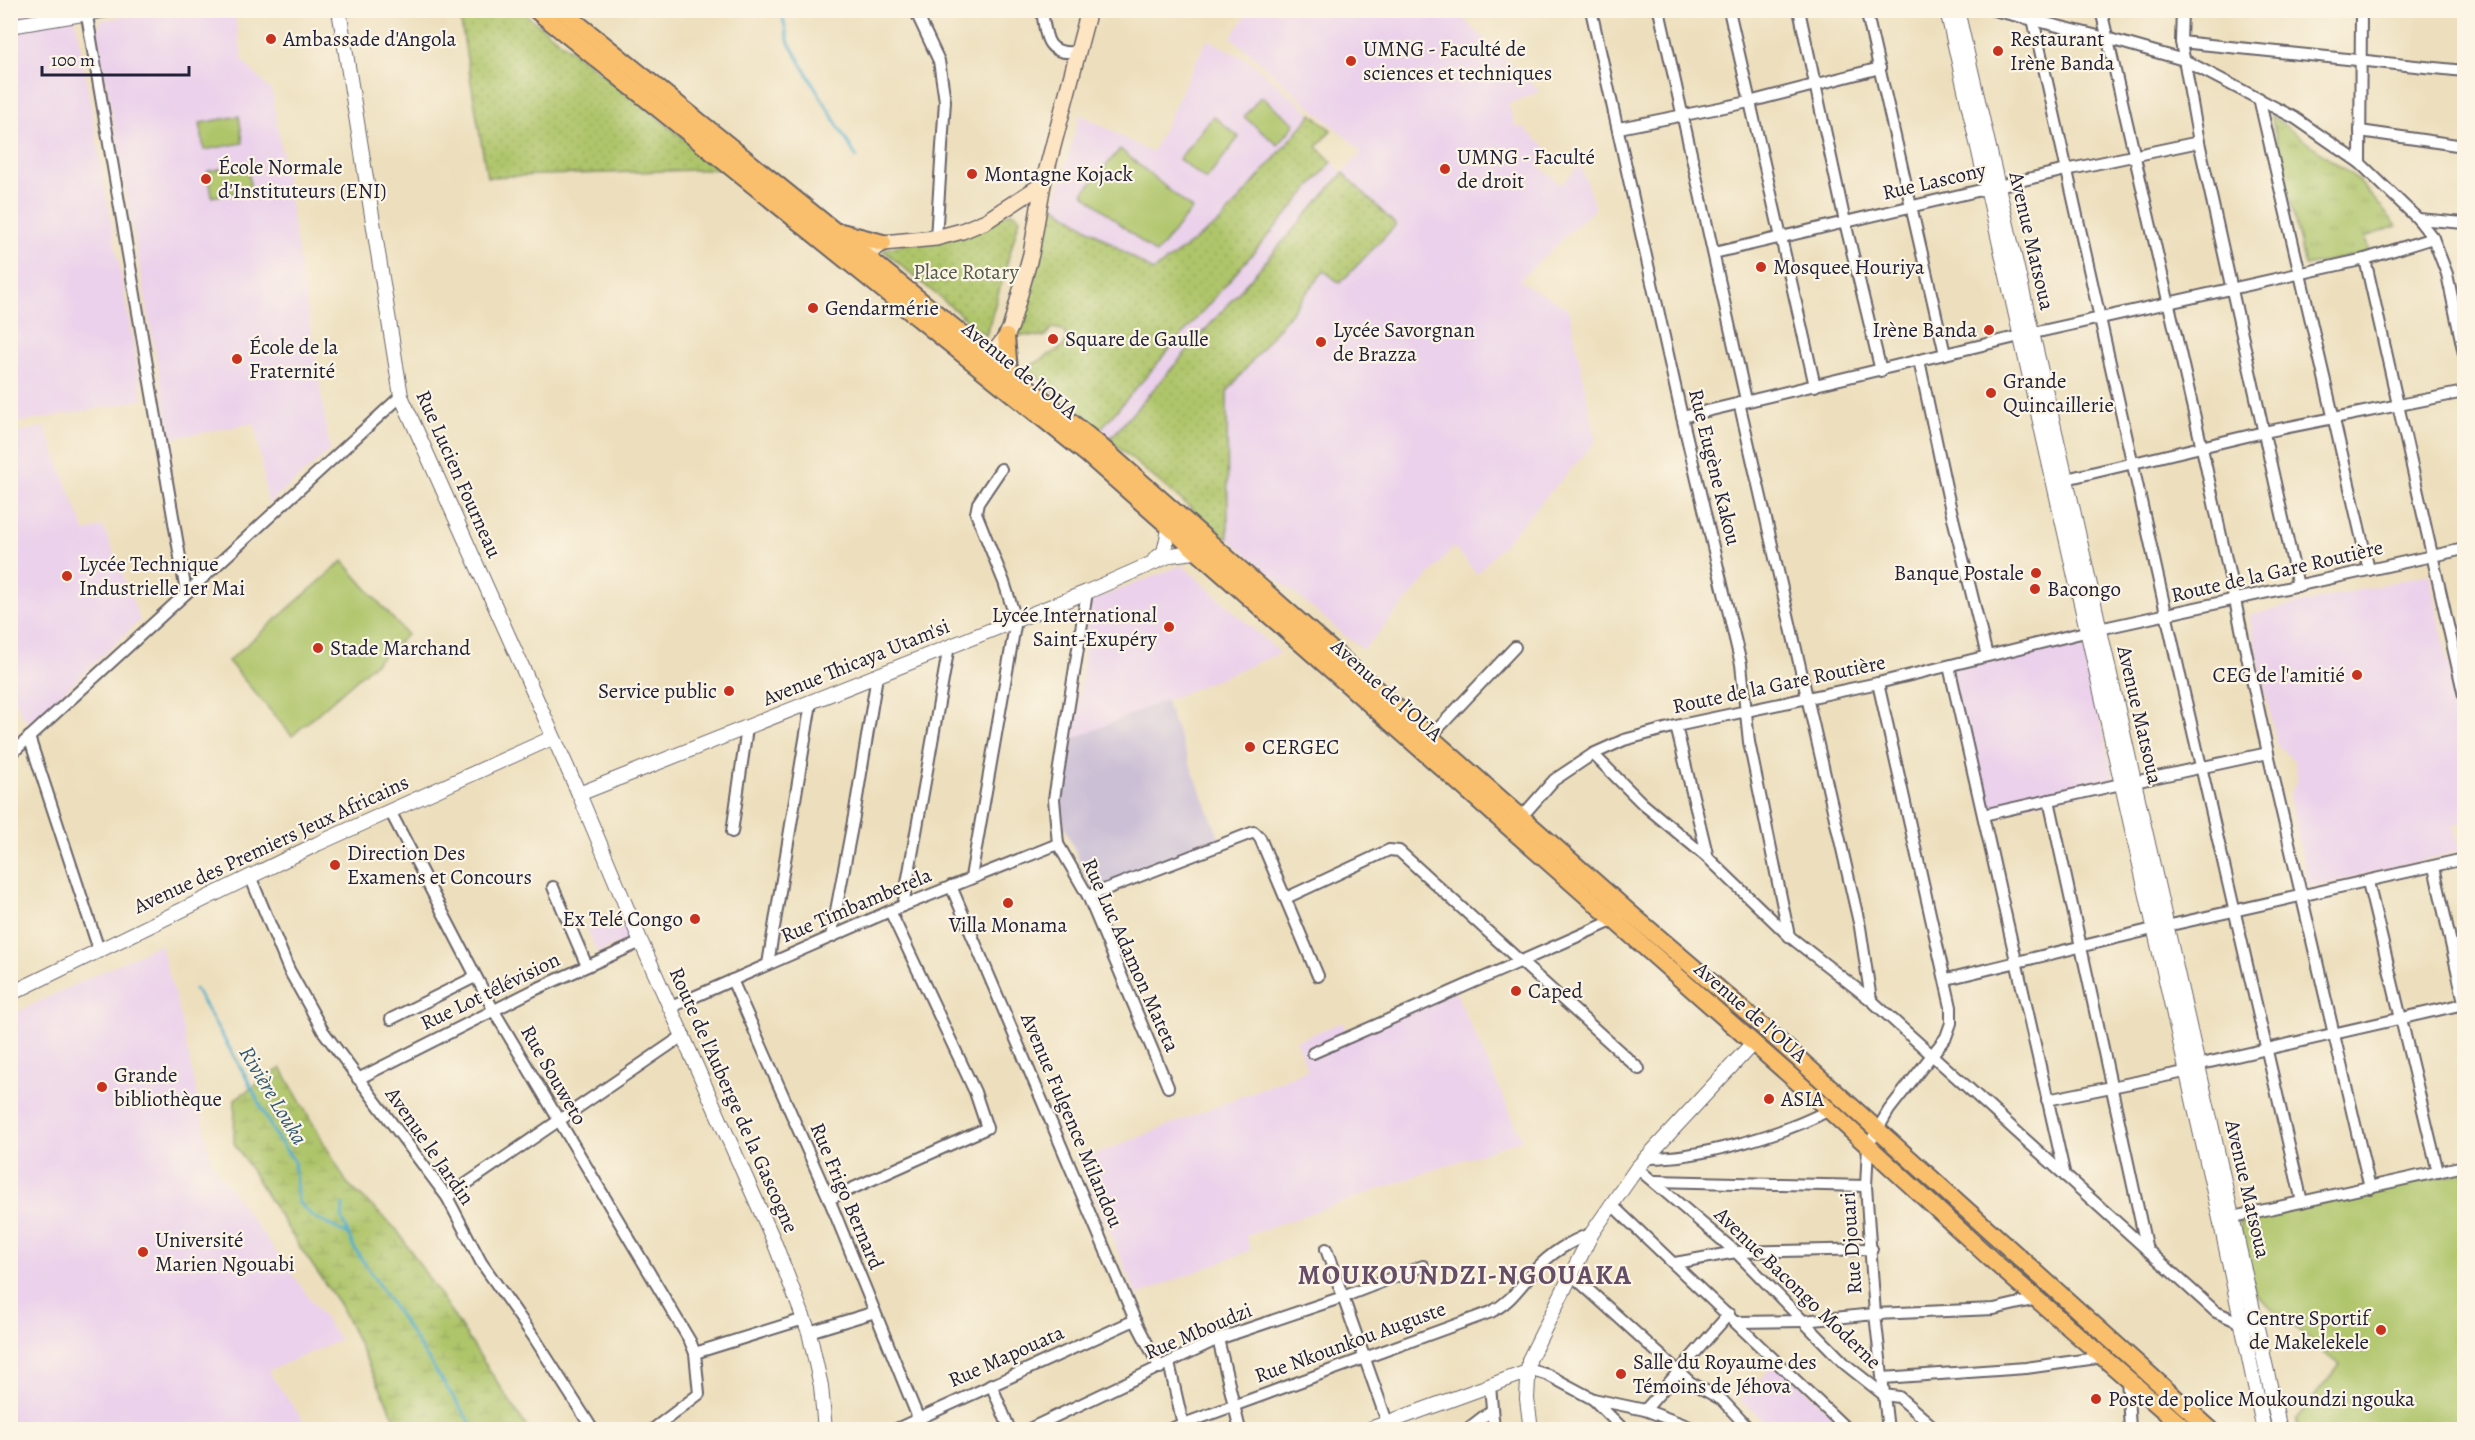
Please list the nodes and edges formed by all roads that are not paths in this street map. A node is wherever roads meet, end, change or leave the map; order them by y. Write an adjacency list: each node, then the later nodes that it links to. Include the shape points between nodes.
1 (107, 10): 19 (street)
2 (339, 10): 70 (street, Rue Lucien Fourneau)
3 (536, 10): 52 (main road, Avenue de l'OUA)
4 (561, 10): 46 (main road, Avenue de l'OUA)
5 (915, 10): 48 (street, via 939,61 945,101)
6 (1042, 10): 24 (street, via 1045,34 1054,49 1061,54)
7 (1089, 10): 24 (main road)
8 (1591, 10): 33 (street, Rue Eugène Kakou)
9 (1659, 10): 32 (street)
10 (1729, 10): 31 (street)
11 (1799, 10): 29 (street)
12 (1866, 10): 27 (street)
13 (1947, 10): 41 (street, Avenue Matsoua)
14 (1957, 10): 41 (street, Avenue Matsoua)
15 (1994, 10): 20 (street)
16 (2101, 10): 22 (street)
17 (2182, 10): 23 (street)
18 (2361, 10): 26 (street)
19 (86, 12): 21 (street); 87 (street)
20 (2032, 15): 22 (street); 39 (street)
21 (10, 26)
22 (2106, 38): 25 (street); 37 (street)
23 (2181, 42): 25 (street); 26 (street)
24 (1076, 52): 40 (main road)
25 (2184, 60): 30 (street); 35 (street)
26 (2361, 60): 28 (street); 34 (street)
27 (1880, 68): 29 (street); 42 (street)
28 (2464, 71)
29 (1814, 86): 31 (street); 44 (street)
30 (2259, 98): 38 (street); 54 (street)
31 (1749, 102): 32 (street); 47 (street)
32 (1683, 115): 33 (street); 51 (street)
33 (1619, 128): 73 (street, Rue Eugène Kakou)
34 (2360, 130): 36 (street); 38 (street)
35 (2199, 142): 37 (street, Rue Lascony); 55 (street)
36 (2464, 146)
37 (2133, 156): 39 (street, Rue Lascony); 58 (street)
38 (2360, 163): 43 (street)
39 (2066, 170): 41 (street, Rue Lascony); 59 (street)
40 (1043, 184): 48 (main road, via 986,221); 61 (main road, via 1031,254)
41 (1992, 188): 42 (street, Rue Lascony); 60 (street, Avenue Matsoua)
42 (1912, 208): 44 (street, Rue Lascony); 62 (street)
43 (2418, 219): 45 (street); 49 (street)
44 (1845, 222): 47 (street, Rue Lascony); 67 (street)
45 (2464, 223)
46 (832, 229): 50 (main road); 52 (main road, Avenue de l'OUA)
47 (1779, 237): 51 (street, Rue Lascony); 68 (street)
48 (936, 238): 50 (main road)
49 (2433, 238): 53 (street); 56 (street)
50 (883, 243): 52 (main road)
51 (1714, 253): 71 (street)
52 (858, 259): 65 (main road, Avenue de l'OUA)
53 (2365, 259): 54 (street); 72 (street)
54 (2300, 273): 55 (street); 74 (street)
55 (2232, 287): 58 (street); 75 (street)
56 (2452, 294): 57 (street); 63 (street)
57 (2464, 296)
58 (2168, 304): 59 (street); 76 (street)
59 (2099, 318): 60 (street); 77 (street)
60 (2026, 334): 62 (street); 79 (street, Avenue Matsoua); 92 (street, Avenue Matsoua)
61 (1006, 337): 65 (main road); 66 (main road)
62 (1945, 354): 64 (street)
63 (2464, 354)
64 (1919, 360): 67 (street); 95 (street)
65 (986, 362): 66 (main road, Avenue de l'OUA); 80 (main road, Avenue de l'OUA, via 1037,412)
66 (1009, 370): 80 (main road, Avenue de l'OUA)
67 (1881, 371): 68 (street)
68 (1815, 386): 71 (street)
69 (2464, 392): 72 (street)
70 (401, 396): 87 (street); 107 (street, Rue Lucien Fourneau)
71 (1743, 401): 73 (street); 100 (street)
72 (2398, 405): 74 (street); 83 (street)
73 (1682, 417): 102 (street, Rue Eugène Kakou, via 1741,664)
74 (2332, 417): 75 (street); 85 (street)
75 (2264, 432): 76 (street); 86 (street)
76 (2202, 448): 77 (street); 89 (street)
77 (2133, 464): 79 (street); 90 (street)
78 (1001, 469): 91 (street, via 978,503 976,513)
79 (2066, 479): 92 (street, Avenue Matsoua)
80 (1173, 519): 81 (main road, Avenue de l'OUA); 84 (street, Avenue Thicaya Utam'si, via 1164,552)
81 (1205, 548): 84 (street, Avenue Thicaya Utam'si); 105 (main road, Avenue de l'OUA); 118 (main road, Avenue de l'OUA)
82 (2464, 549): 83 (street, Route de la Gare Routière)
83 (2434, 557): 85 (street, Route de la Gare Routière); 99 (street)
84 (1147, 566): 88 (street, Avenue Thicaya Utam'si)
85 (2369, 570): 86 (street, Route de la Gare Routière)
86 (2298, 586): 89 (street, Route de la Gare Routière)
87 (186, 592): 106 (street)
88 (1087, 592): 91 (street, Avenue Thicaya Utam'si); 120 (street, Rue Luc Adamon Mateta, via 1055,789)
89 (2235, 600): 90 (street, Route de la Gare Routière); 108 (street)
90 (2167, 616): 92 (street, Route de la Gare Routière); 111 (street)
91 (1016, 620): 93 (street, Avenue Thicaya Utam'si); 125 (street)
92 (2092, 631): 95 (street, Route de la Gare Routière); 112 (street, Avenue Matsoua)
93 (949, 646): 97 (street, Avenue Thicaya Utam'si); 132 (street)
94 (1515, 647): 105 (street)
95 (1987, 656): 96 (street, Route de la Gare Routière)
96 (1949, 666): 98 (street, Route de la Gare Routière); 116 (street)
97 (877, 676): 101 (street, Avenue Thicaya Utam'si); 139 (street)
98 (1878, 683): 100 (street, Route de la Gare Routière); 149 (street, Rue Djouari)
99 (2464, 696)
100 (1807, 699): 102 (street, Route de la Gare Routière); 152 (street, via 1860,927)
101 (811, 703): 104 (street, Avenue Thicaya Utam'si); 145 (street)
102 (1744, 712): 103 (street, Route de la Gare Routière); 138 (street, Rue Eugène Kakou)
103 (1676, 726): 109 (street, Route de la Gare Routière, via 1624,740); 121 (street)
104 (747, 728): 113 (street, Avenue Thicaya Utam'si); 119 (street)
105 (1431, 736): 117 (main road, Avenue de l'OUA)
106 (29, 737): 110 (street); 142 (street)
107 (552, 738): 113 (street, Rue Lucien Fourneau); 115 (street, Avenue des Premiers Jeux Africains)
108 (2268, 753): 111 (street); 130 (street)
109 (1593, 754): 117 (street, Route de la Gare Routière, via 1554,780); 121 (street, via 1642,804)
110 (10, 755)
111 (2201, 767): 112 (street); 134 (street)
112 (2127, 783): 114 (street); 137 (street, Avenue Matsoua)
113 (579, 794): 140 (street, Route de l'Auberge de la Gascogne)
114 (2049, 800): 116 (street); 141 (street)
115 (390, 811): 124 (street, Avenue des Premiers Jeux Africains); 148 (street, Rue Souweto)
116 (1983, 815): 144 (street)
117 (1521, 817): 118 (street, Route de la Gare Routière); 135 (main road, Avenue de l'OUA)
118 (1510, 830): 136 (main road, Avenue de l'OUA)
119 (732, 832)
120 (1058, 844): 125 (street, Rue Timbamberela); 129 (street, Rue Luc Adamon Mateta)
121 (1708, 858): 138 (street)
122 (2464, 859): 123 (street)
123 (2434, 867): 126 (street); 153 (street)
124 (250, 876): 142 (street, Avenue des Premiers Jeux Africains); 166 (street, Avenue le Jardin, via 303,997)
125 (971, 877): 128 (street, Rue Timbamberela)
126 (2368, 882): 130 (street); 157 (street)
127 (553, 886): 146 (street)
128 (951, 886): 132 (street, Rue Timbamberela); 199 (street, Avenue Fulgence Milandou)
129 (1088, 896): 131 (street, via 1254,832); 167 (street, Rue Luc Adamon Mateta)
130 (2302, 897): 134 (street); 159 (street)
131 (1286, 898): 143 (street, via 1396,850); 147 (street)
132 (903, 906): 133 (street, Rue Timbamberela)
133 (890, 911): 139 (street, Rue Timbamberela); 182 (street, via 975,1092 987,1128)
134 (2235, 912): 137 (street); 161 (street)
135 (1631, 914): 136 (street); 172 (main road, Avenue de l'OUA)
136 (1614, 921): 143 (street); 160 (main road, Avenue de l'OUA)
137 (2159, 928): 141 (street); 164 (street, Avenue Matsoua)
138 (1789, 936): 152 (street)
139 (831, 937): 145 (street, Rue Timbamberela)
140 (641, 942): 146 (street, Rue Lot télévision); 154 (street, Route de l'Auberge de la Gascogne)
141 (2082, 948): 144 (street); 168 (street)
142 (99, 950): 151 (street, Avenue des Premiers Jeux Africains)
143 (1520, 961): 162 (street); 165 (street)
144 (2018, 963): 149 (street); 169 (street)
145 (768, 964): 150 (street, Rue Timbamberela)
146 (587, 966): 155 (street, Rue Lot télévision)
147 (1318, 976)
148 (475, 977): 155 (street, Rue Souweto); 156 (street)
149 (1947, 979): 163 (street, Rue Djouari, via 1951,1023)
150 (732, 980): 154 (street, Rue Timbamberela); 182 (street, Rue Frigo Bernard)
151 (10, 993)
152 (1871, 1000): 163 (street)
153 (2464, 1003): 157 (street)
154 (671, 1007): 158 (street, Route de l'Auberge de la Gascogne)
155 (494, 1011): 166 (street, Rue Lot télévision); 171 (street, Rue Souweto)
156 (391, 1018)
157 (2400, 1019): 159 (street); 176 (street)
158 (684, 1035): 171 (street); 201 (street, Route de l'Auberge de la Gascogne)
159 (2334, 1036): 161 (street); 180 (street)
160 (1753, 1043): 170 (main road, Avenue de l'OUA); 174 (street)
161 (2267, 1050): 164 (street); 183 (street)
162 (1312, 1053)
163 (1932, 1058): 172 (street, Rue Djouari); 177 (street)
164 (2191, 1068): 168 (street); 185 (street, Avenue Matsoua); 202 (street, Avenue Matsoua)
165 (1639, 1069)
166 (358, 1079): 181 (street, Avenue le Jardin)
167 (1168, 1087)
168 (2113, 1088): 169 (street); 189 (street)
169 (2048, 1100): 177 (street)
170 (1829, 1110): 173 (main road, Avenue de l'OUA); 174 (street, via 1773,1135)
171 (559, 1123): 181 (street); 205 (street, Rue Souweto)
172 (1877, 1128): 173 (street, Rue Djouari); 244 (main road, Avenue de l'OUA)
173 (1868, 1146): 179 (street, Rue Djouari); 195 (main road, Avenue de l'OUA)
174 (1641, 1163): 178 (street, Avenue Bacongo Moderne); 184 (street)
175 (2464, 1166): 176 (street)
176 (2438, 1172): 180 (street)
177 (2065, 1176): 189 (street)
178 (1654, 1181): 179 (street); 190 (street, Avenue Bacongo Moderne)
179 (1866, 1186): 188 (street, Rue Djouari)
180 (2370, 1188): 183 (street)
181 (447, 1197): 224 (street, Avenue le Jardin, via 481,1262)
182 (829, 1199): 196 (street, Rue Frigo Bernard)
183 (2302, 1202): 185 (street)
184 (1611, 1204): 186 (street); 191 (street)
185 (2233, 1217): 203 (street, Avenue Matsoua)
186 (1592, 1233): 193 (street); 206 (street, Rue Nkounkou Auguste, via 1562,1245 1503,1306)
187 (1326, 1249): 194 (street)
188 (1872, 1249): 190 (street); 197 (street, Rue Djouari)
189 (2147, 1250): 202 (street, via 2216,1312)
190 (1736, 1252): 191 (street); 200 (street, Avenue Bacongo Moderne)
191 (1675, 1263): 198 (street)
192 (1423, 1266): 194 (street, Rue Mboudzi)
193 (1572, 1275): 209 (street, via 1533,1347); 210 (street)
194 (1343, 1297): 204 (street, Rue Mboudzi); 206 (street)
195 (2037, 1299): 197 (street, via 1994,1309); 207 (main road, Avenue de l'OUA)
196 (875, 1312): 201 (street); 220 (street, Rue Frigo Bernard)
197 (1875, 1314): 200 (street); 212 (street, Rue Djouari)
198 (1733, 1318): 200 (street); 210 (street); 240 (street)
199 (1135, 1320): 208 (street, Avenue Fulgence Milandou); 213 (street, Rue Mapouata)
200 (1803, 1321): 215 (street, Avenue Bacongo Moderne, via 1845,1364)
201 (806, 1325): 205 (street); 226 (street, Route de l'Auberge de la Gascogne, via 821,1386)
202 (2243, 1326): 203 (street); 245 (street, Avenue Matsoua)
203 (2259, 1328): 246 (street, Avenue Matsoua)
204 (1218, 1339): 208 (street, Rue Mboudzi); 217 (street)
205 (695, 1353): 225 (street, via 699,1394)
206 (1365, 1356): 217 (street, Rue Nkounkou Auguste); 222 (street)
207 (2104, 1357): 211 (main road, Avenue de l'OUA); 212 (street, via 2026,1368)
208 (1164, 1365): 221 (street, Avenue Fulgence Milandou); 230 (street, Rue Mboudzi)
209 (1527, 1372): 214 (street); 216 (street, via 1548,1375); 236 (street)
210 (1680, 1372): 219 (street); 239 (street, via 1722,1400)
211 (2127, 1377): 223 (main road, Avenue de l'OUA); 243 (street)
212 (1883, 1378): 215 (street, Rue Djouari)
213 (991, 1384): 220 (street, Rue Mapouata); 229 (street)
214 (1490, 1386): 218 (street); 222 (street)
215 (1884, 1395): 241 (street, Rue Djouari); 242 (street, Avenue Bacongo Moderne, via 1899,1397)
216 (1593, 1399): 219 (street); 237 (street)
217 (1235, 1404): 221 (street, Rue Nkounkou Auguste); 232 (street)
218 (1492, 1410): 234 (street); 235 (street)
219 (1645, 1410): 238 (street)
220 (918, 1419): 227 (street, Rue Mapouata); 228 (street, Rue Frigo Bernard)
221 (1184, 1426): 231 (street, Rue Nkounkou Auguste)
222 (1389, 1426): 233 (street)
223 (2186, 1429)
224 (593, 1430)
225 (652, 1430)
226 (825, 1430)
227 (894, 1430)
228 (923, 1430)
229 (1010, 1430)
230 (1027, 1430)
231 (1167, 1430)
232 (1240, 1430)
233 (1367, 1430)
234 (1466, 1430)
235 (1494, 1430)
236 (1531, 1430)
237 (1623, 1430)
238 (1698, 1430)
239 (1750, 1430)
240 (1848, 1430)
241 (1888, 1430)
242 (1937, 1430)
243 (2130, 1430)
244 (2211, 1430)
245 (2264, 1430)
246 (2280, 1430)

